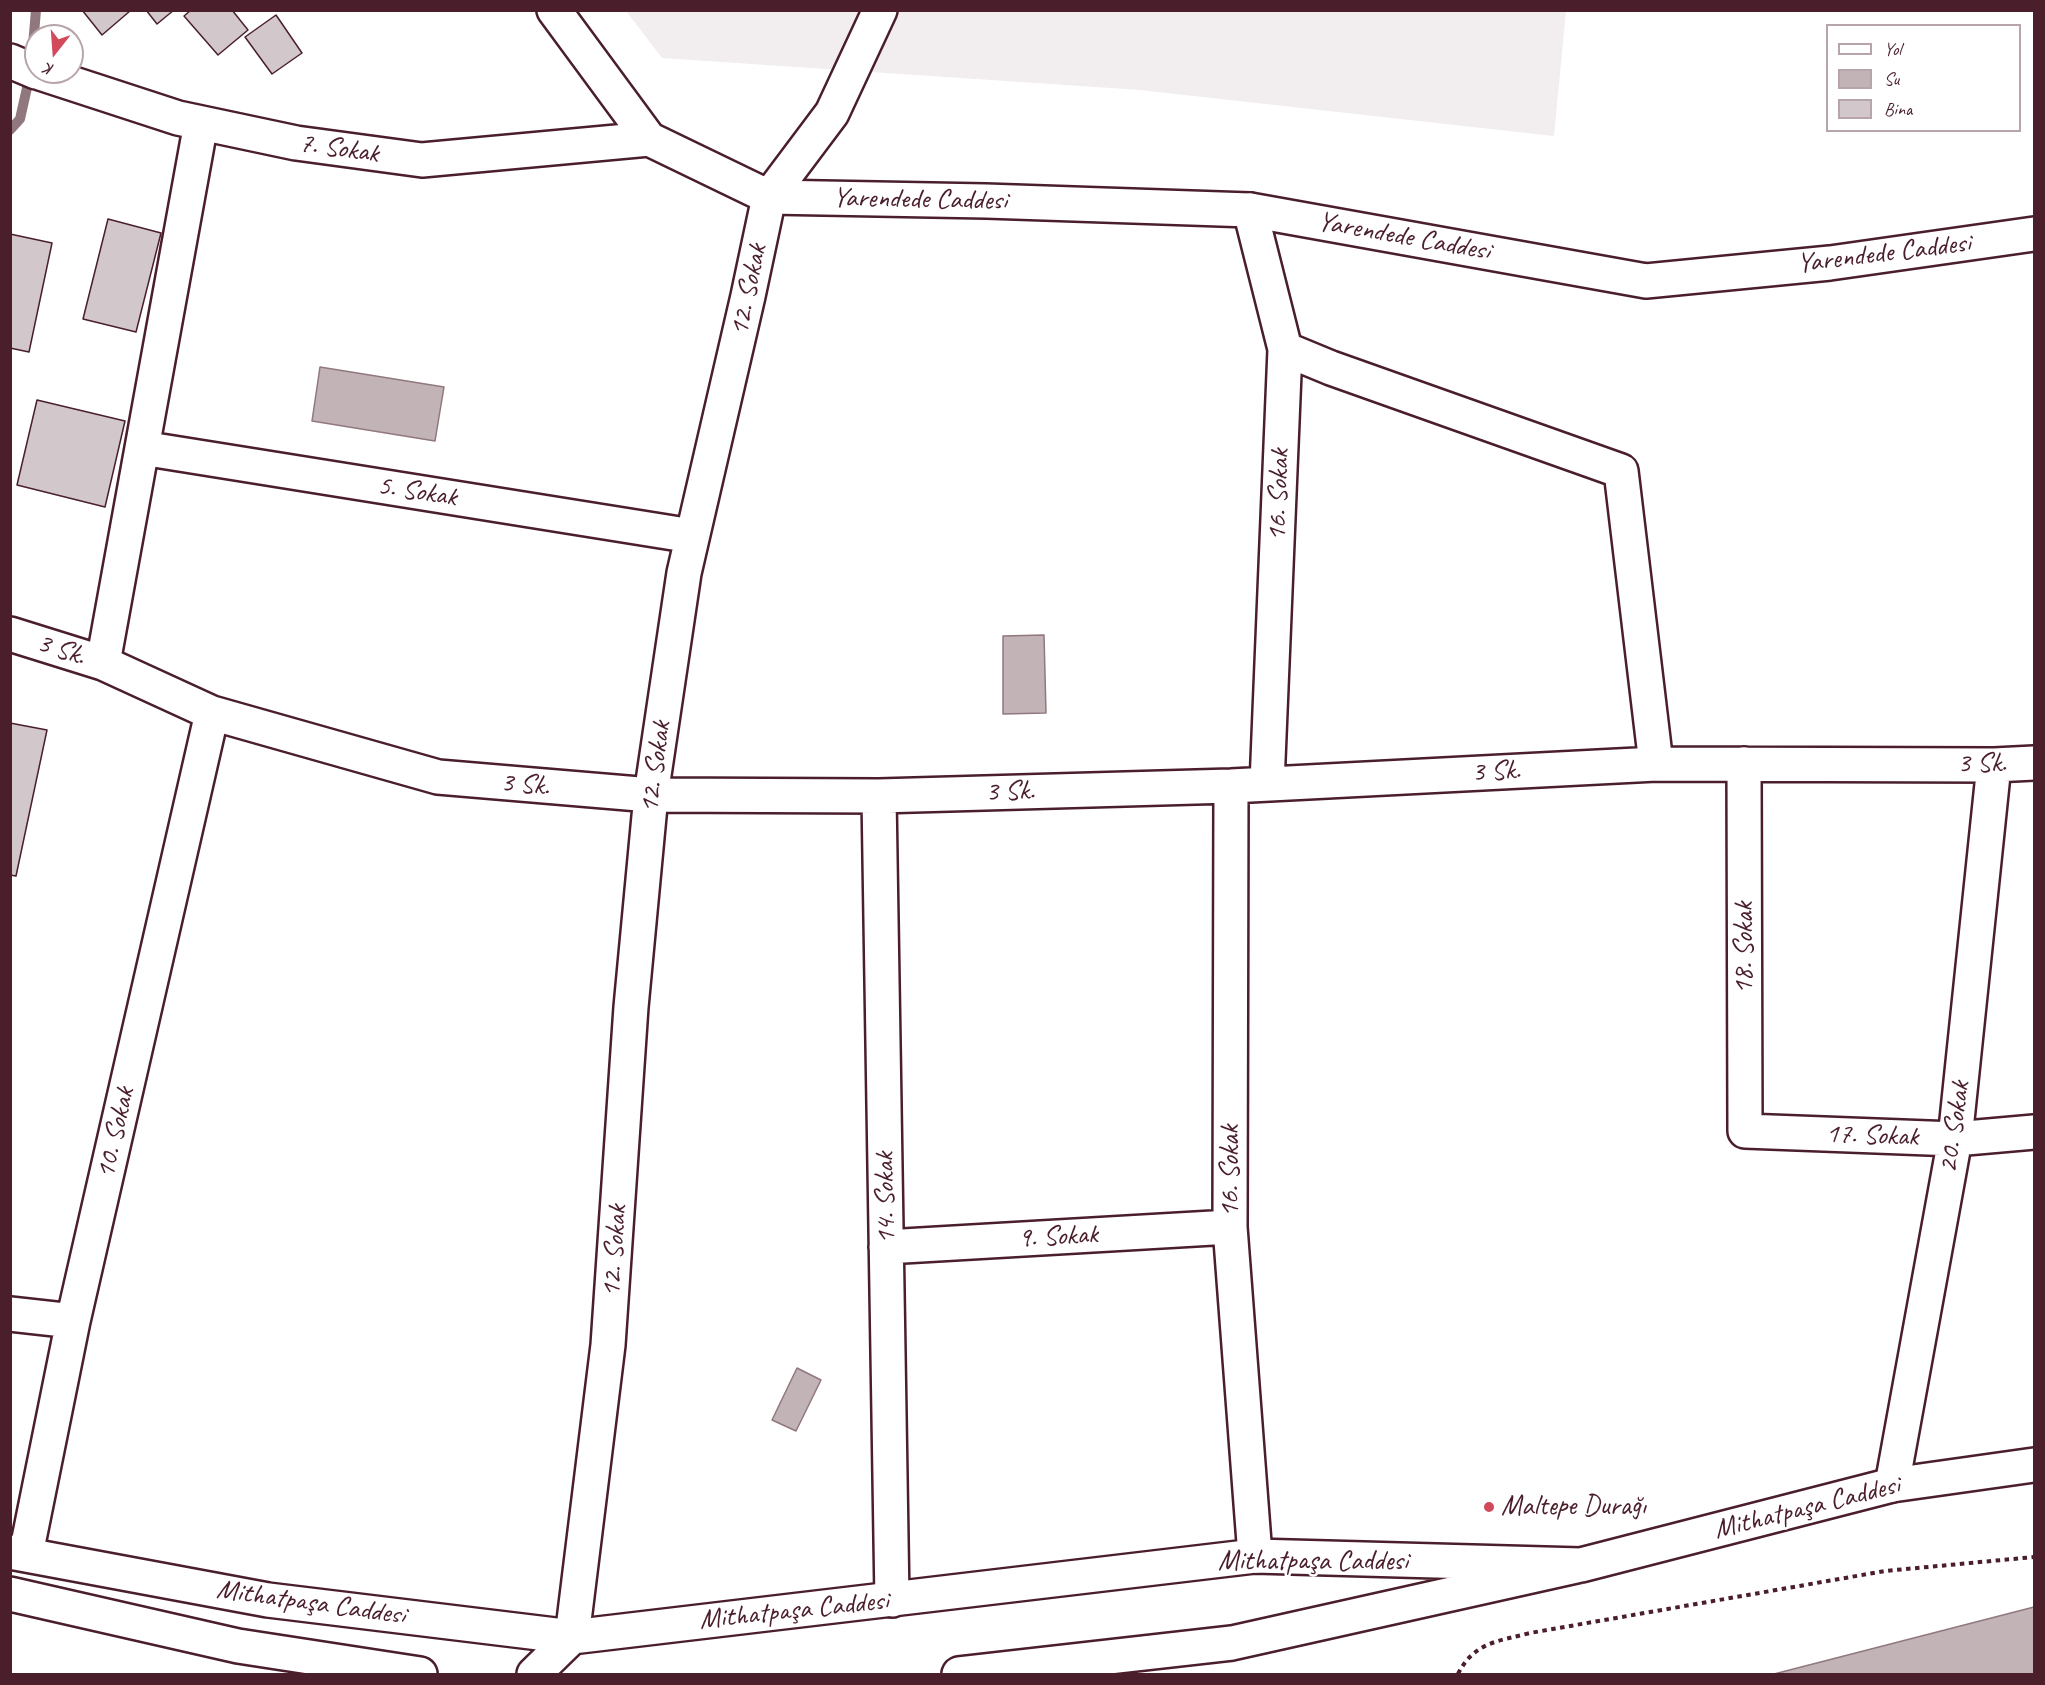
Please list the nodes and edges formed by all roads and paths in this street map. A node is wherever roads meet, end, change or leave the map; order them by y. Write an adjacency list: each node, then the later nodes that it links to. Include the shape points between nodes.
1 (554, 10): 7 (street)
2 (880, 10): 8 (street, via 832,112)
3 (10, 61): 4 (street, 7. Sokak)
4 (24, 67)
5 (73, 84): 6 (street, 7. Sokak)
6 (201, 123): 7 (street, 7. Sokak, via 296,143 422,160); 12 (street)
7 (649, 139): 8 (street)
8 (769, 197): 9 (street, Yarendede Caddesi); 13 (street, 12. Sokak)
9 (1250, 210): 10 (street, Yarendede Caddesi, via 1646,281 1830,263); 11 (street, 16. Sokak)
10 (2034, 234)
11 (1285, 349): 18 (street, via 1621,471); 21 (street, 16. Sokak)
12 (142, 448): 13 (street, 5. Sokak); 15 (street)
13 (692, 536): 23 (street, 12. Sokak)
14 (10, 634): 15 (street, 3 Sk.)
15 (103, 663): 16 (street, 3 Sk.)
16 (212, 713): 23 (street, 3 Sk., via 438,777); 31 (street, 10. Sokak)
17 (2034, 763): 20 (street, 3 Sk.)
18 (1656, 764): 19 (street, 3 Sk.); 21 (street, 3 Sk.)
19 (1744, 764): 20 (street, 3 Sk.); 25 (street, 18. Sokak)
20 (1994, 765): 27 (street, 20. Sokak)
21 (1267, 784): 22 (street, 3 Sk.)
22 (1231, 786): 24 (street, 3 Sk.); 28 (street, 16. Sokak)
23 (651, 795): 24 (street, 3 Sk.); 41 (street, 12. Sokak, via 631,1007 609,1345)
24 (879, 796): 29 (street, 14. Sokak)
25 (1745, 1131): 27 (street, 17. Sokak)
26 (2034, 1132): 27 (street, 17. Sokak)
27 (1955, 1139): 33 (street, 20. Sokak)
28 (1230, 1227): 29 (street, 9. Sokak); 35 (street, 16. Sokak)
29 (886, 1247): 40 (street, 14. Sokak)
30 (10, 1314): 31 (street)
31 (73, 1321): 34 (street, 10. Sokak)
32 (2034, 1465): 33 (street, Mithatpaşa Caddesi)
33 (1892, 1485): 37 (street, Mithatpaşa Caddesi)
34 (18, 1553): 39 (street, Mithatpaşa Caddesi)
35 (1255, 1556): 37 (street, Mithatpaşa Caddesi); 40 (street, Mithatpaşa Caddesi)
36 (2034, 1557): 46 (path, via 1885,1571 1530,1633 1484,1645)
37 (1581, 1565): 45 (street, Mithatpaşa Caddesi, via 1223,1645)
38 (10, 1594): 42 (street, Mithatpaşa Caddesi)
39 (268, 1600): 41 (street, Mithatpaşa Caddesi); 42 (street)
40 (892, 1600): 41 (street, Mithatpaşa Caddesi)
41 (572, 1637): 44 (street)
42 (238, 1647): 43 (street, Mithatpaşa Caddesi)
43 (420, 1674)
44 (534, 1674)
45 (959, 1674)
46 (1458, 1674)

